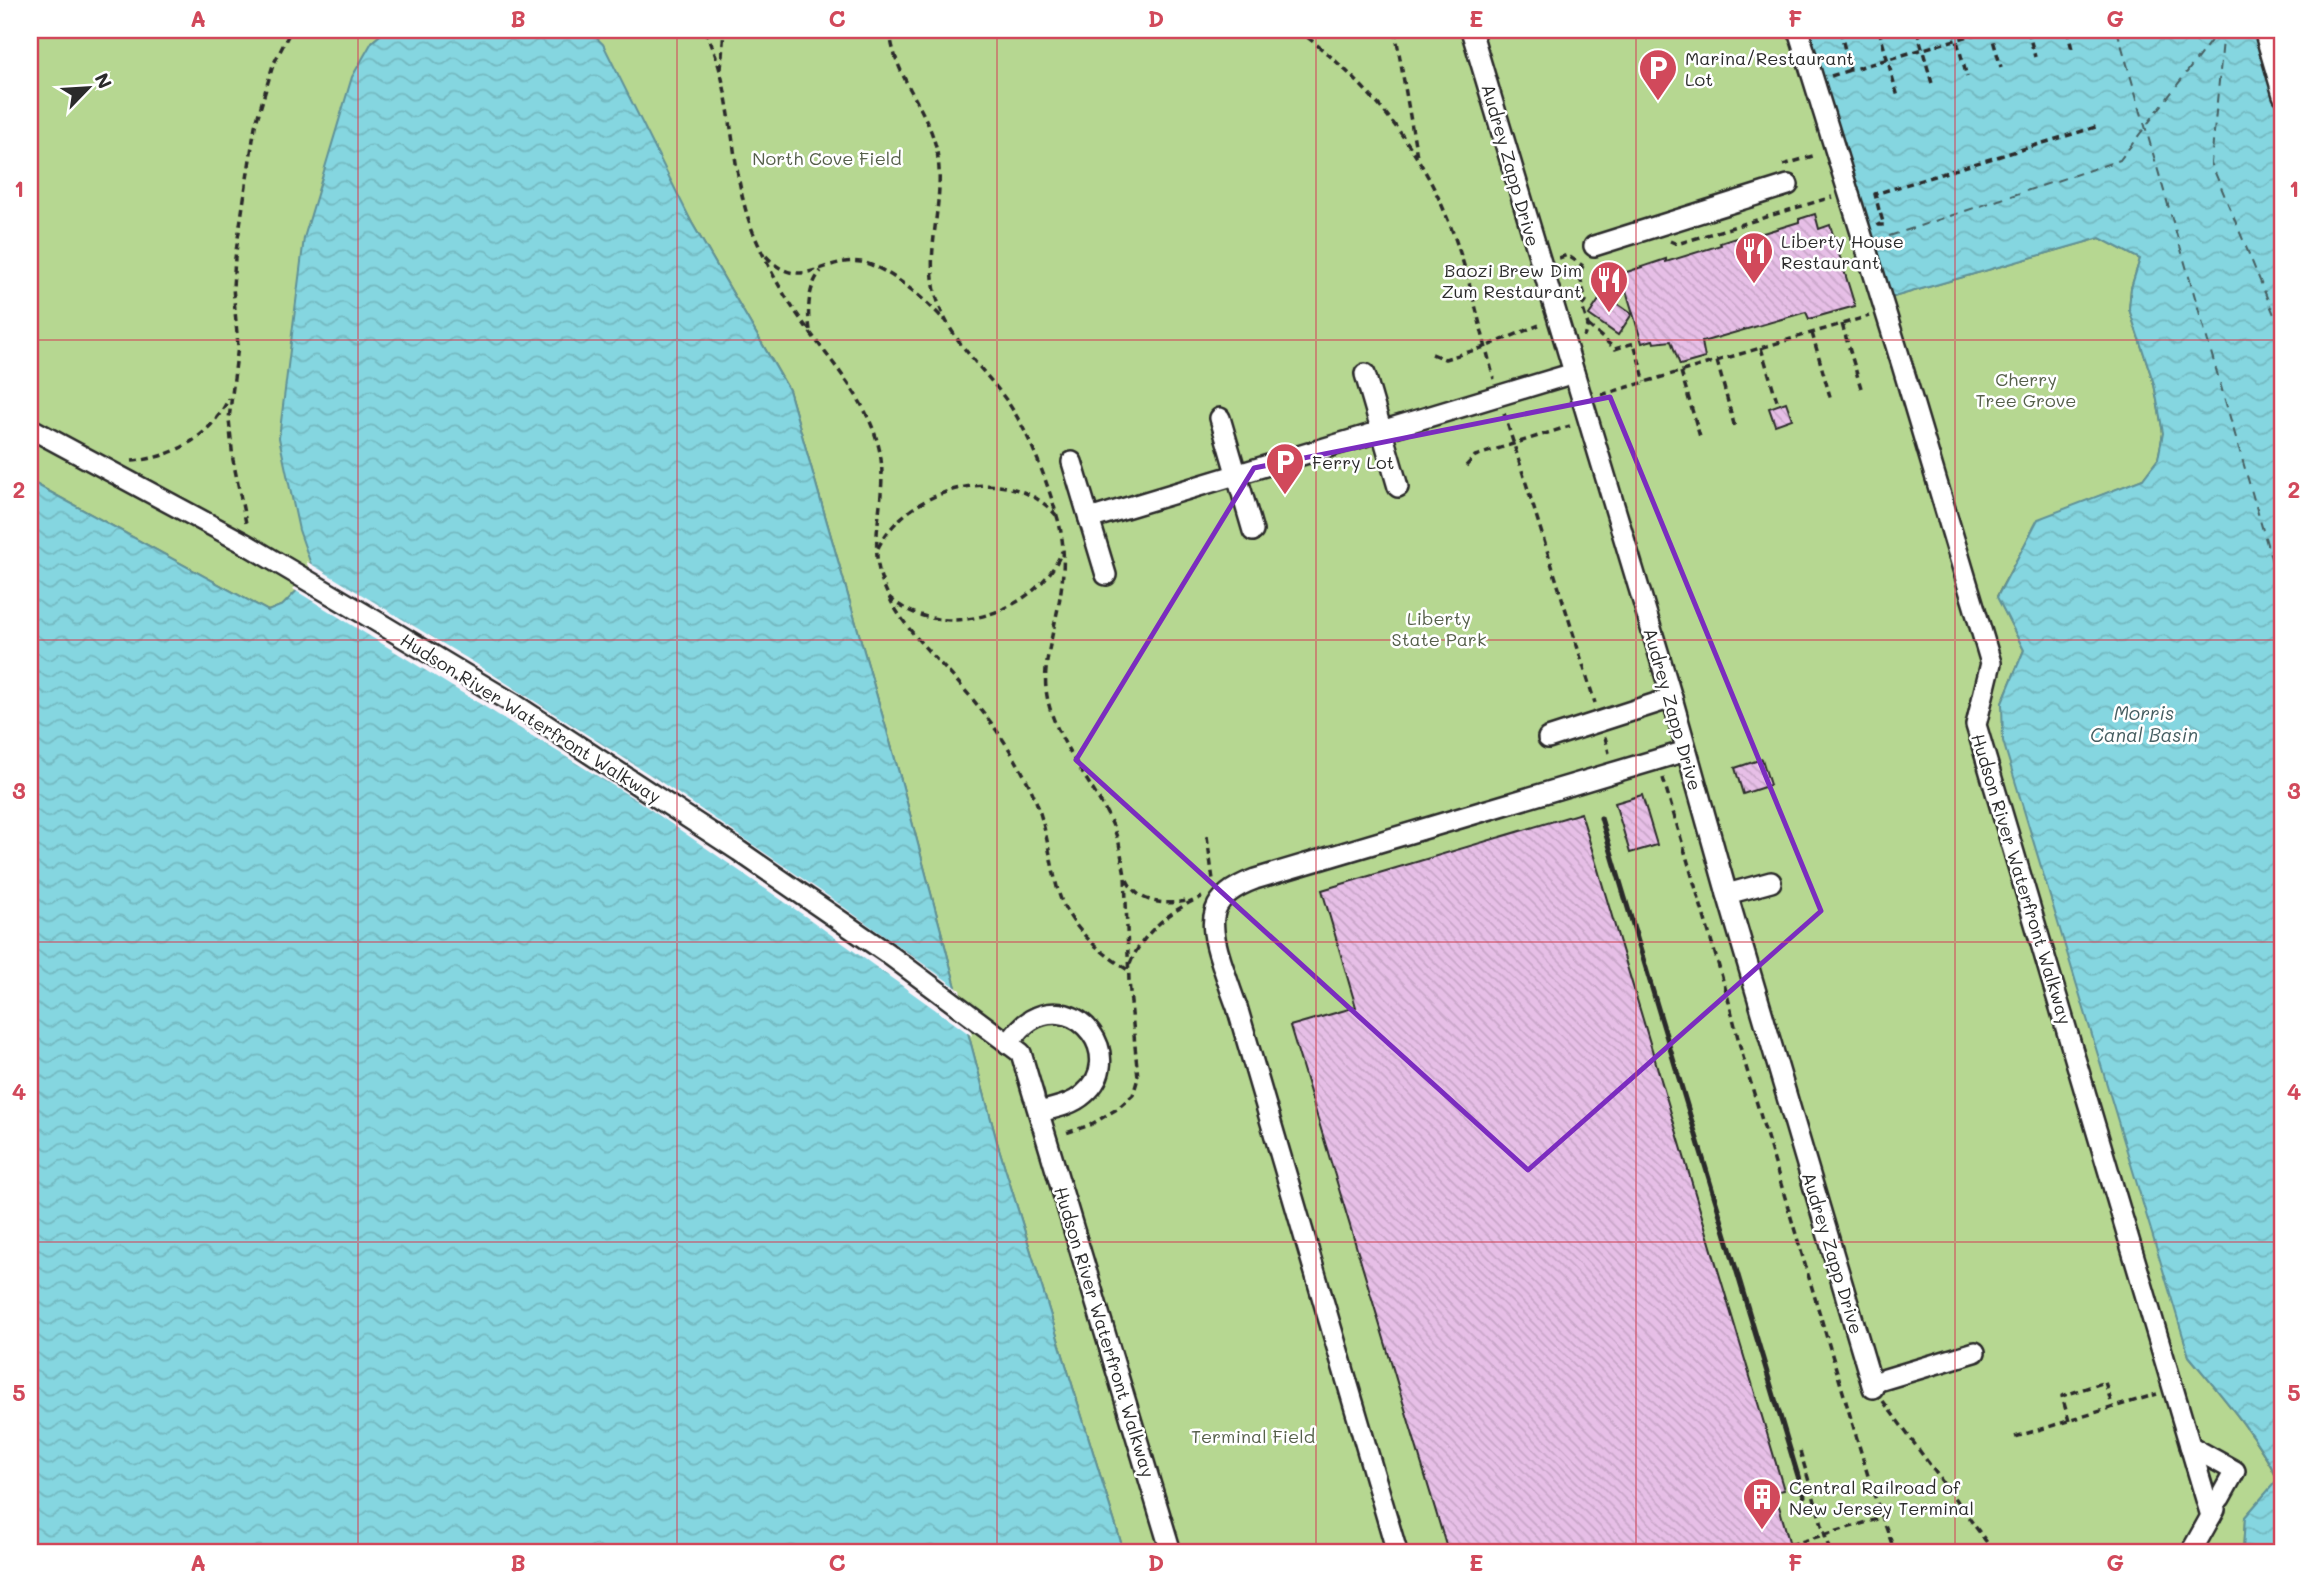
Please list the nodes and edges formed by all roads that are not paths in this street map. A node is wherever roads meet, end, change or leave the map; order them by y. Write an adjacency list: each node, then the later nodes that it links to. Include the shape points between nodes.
1 (1471, 30): 7 (street, Audrey Zapp Drive)
2 (1798, 30): 26 (street, Hudson River Waterfront Walkway, via 1991,663 1976,725)
3 (2264, 30): 4 (street)
4 (2283, 94)
5 (1788, 185): 6 (street)
6 (1594, 246)
7 (1574, 373): 11 (street); 18 (street, Audrey Zapp Drive)
8 (1364, 374): 11 (street)
9 (1220, 418): 13 (street)
10 (30, 428): 23 (street, Hudson River Waterfront Walkway, via 253,548 590,752 887,953)
11 (1381, 431): 13 (street); 14 (street)
12 (1072, 462): 15 (street)
13 (1237, 475): 15 (street); 16 (street)
14 (1398, 487)
15 (1089, 519): 17 (street)
16 (1253, 531)
17 (1106, 575)
18 (1672, 698): 19 (street); 20 (street, Audrey Zapp Drive)
19 (1548, 738)
20 (1686, 751): 22 (street, Audrey Zapp Drive); 29 (street, via 1255,879 1228,892 1215,908 1215,942)
21 (1771, 882): 22 (street)
22 (1727, 894): 25 (street, Audrey Zapp Drive, via 1873,1386)
23 (1002, 1038): 24 (street, Hudson River Waterfront Walkway, via 1021,1053); 24 (street, via 1051,1013 1073,1017 1096,1040 1101,1058 1094,1084 1078,1099)
24 (1037, 1104): 28 (street, Hudson River Waterfront Walkway)
25 (1975, 1352)
26 (2190, 1446): 27 (street, Hudson River Waterfront Walkway); 27 (street, via 2235,1471)
27 (2215, 1508): 30 (street)
28 (1171, 1552)
29 (1397, 1552)
30 (2191, 1552)

